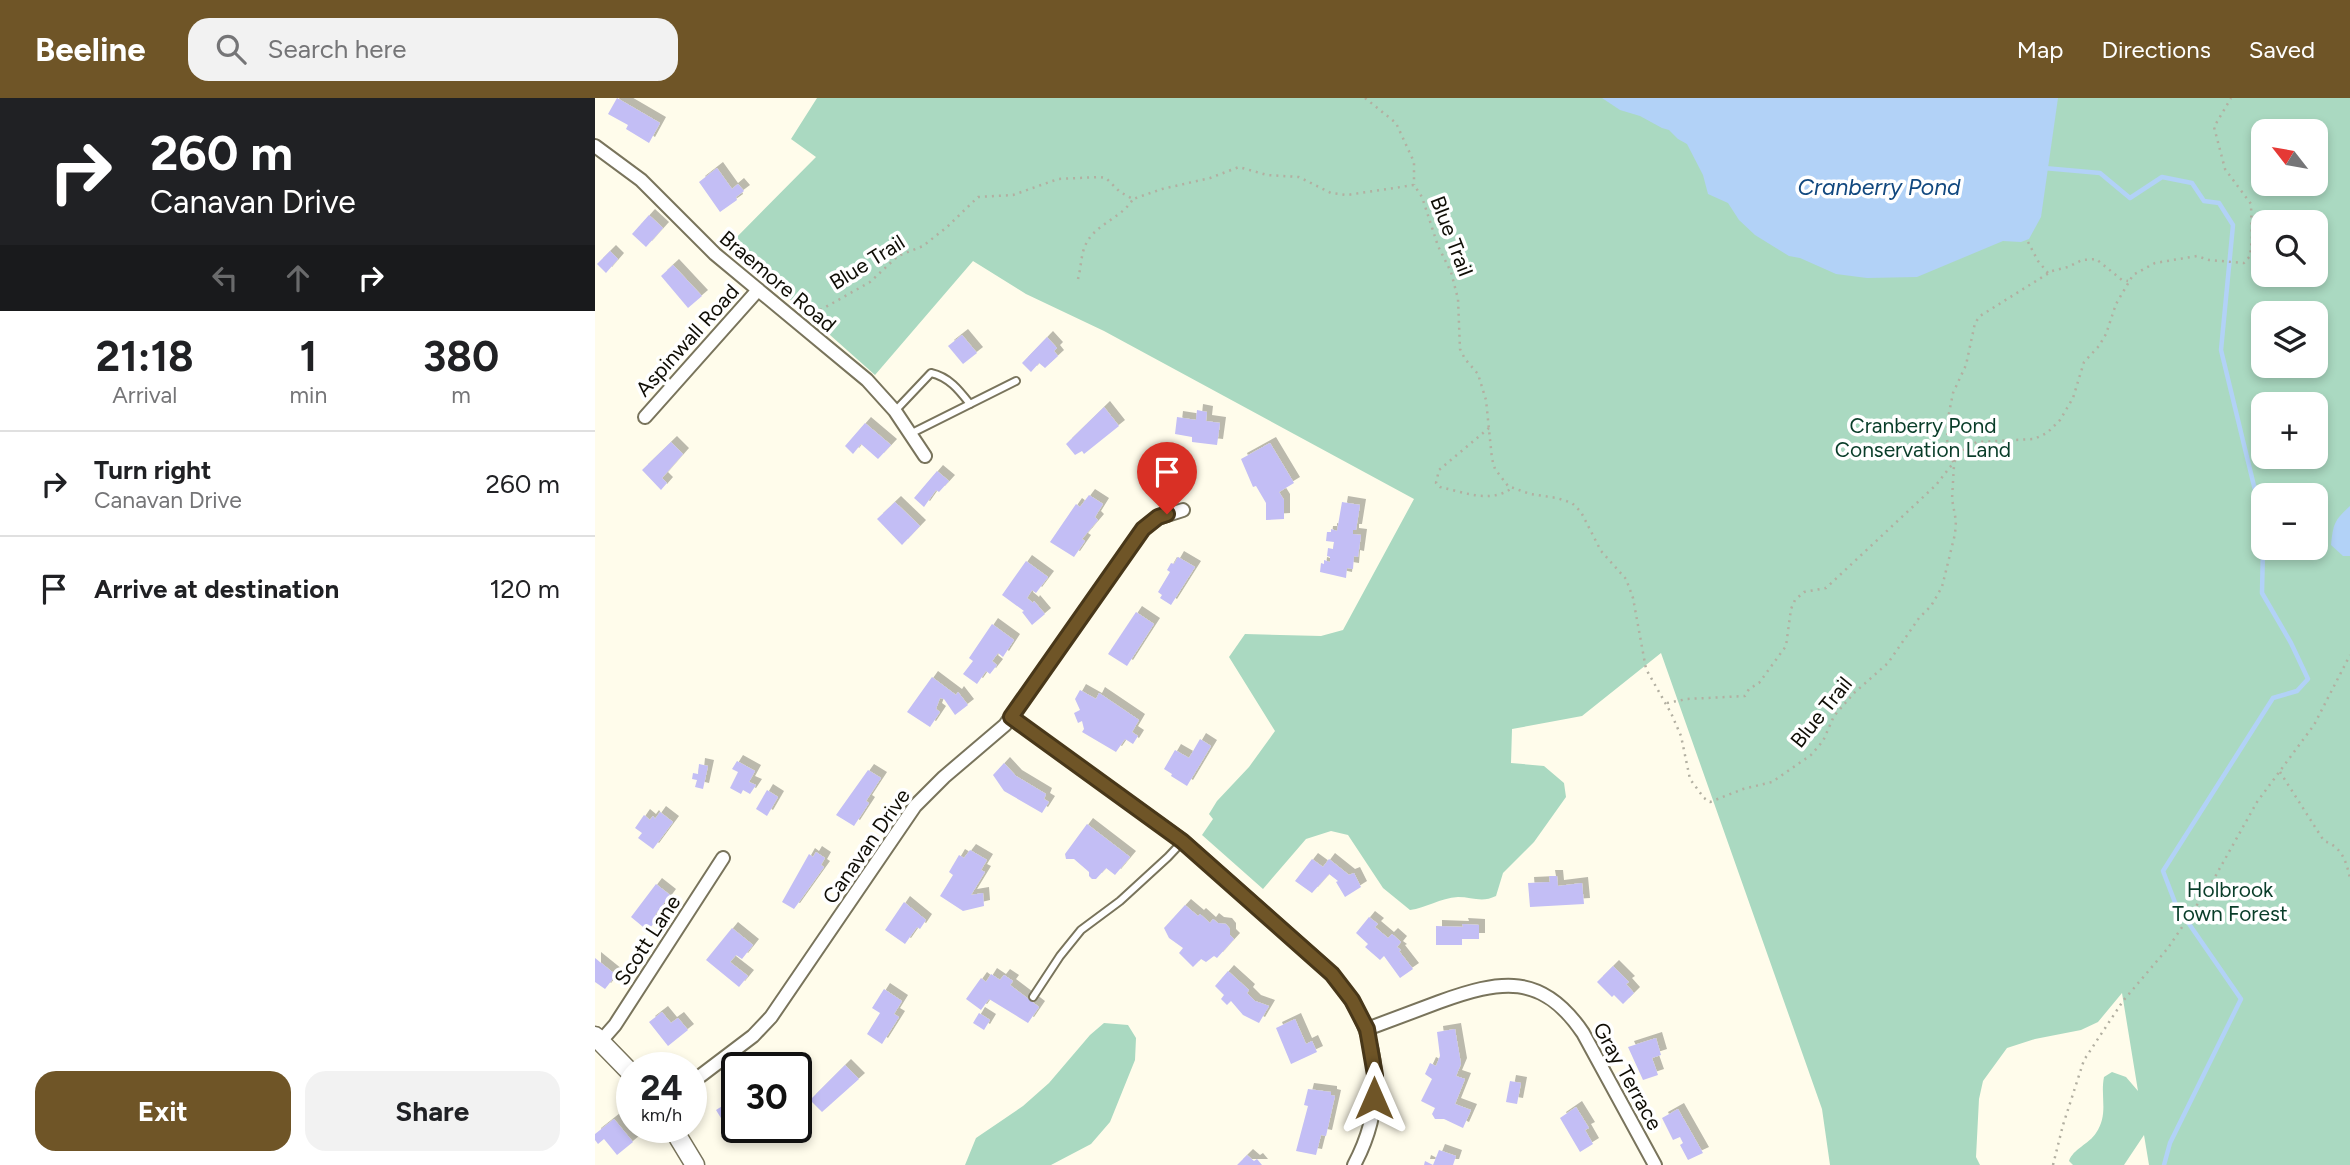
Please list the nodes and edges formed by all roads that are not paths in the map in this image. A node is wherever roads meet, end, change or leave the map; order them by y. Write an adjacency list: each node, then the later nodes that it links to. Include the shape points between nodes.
1 (595, 146): 2 (street, Braemore Road, via 641,180 703,243)
2 (758, 289): 5 (street, Braemore Road, via 867,380); 6 (street, Aspinwall Road)
3 (1016, 381): 4 (lane)
4 (970, 404): 5 (lane, via 952,383 931,373); 7 (lane)
5 (895, 411): 7 (street, Braemore Road)
6 (645, 417)
7 (910, 434): 8 (street, Braemore Road)
8 (925, 456)
9 (1183, 510): 10 (street, Canavan Drive, via 1158,517 1143,529)
10 (1011, 717): 11 (street); 17 (street, Canavan Drive, via 915,806 765,1024)
11 (1182, 841): 13 (lane, via 1128,894 1081,930); 14 (street, via 1332,974)
12 (723, 858): 15 (street, Scott Lane, via 615,1025)
13 (1033, 997)
14 (1367, 1029): 20 (street, via 1374,1098 1367,1135); 21 (street, Gray Terrace, via 1483,987 1512,985 1543,995 1583,1033)
15 (598, 1039): 16 (main road)
16 (616, 1058)
17 (707, 1070)
18 (682, 1143): 19 (main road)
19 (695, 1165)
20 (1354, 1165)
21 (1655, 1165)

